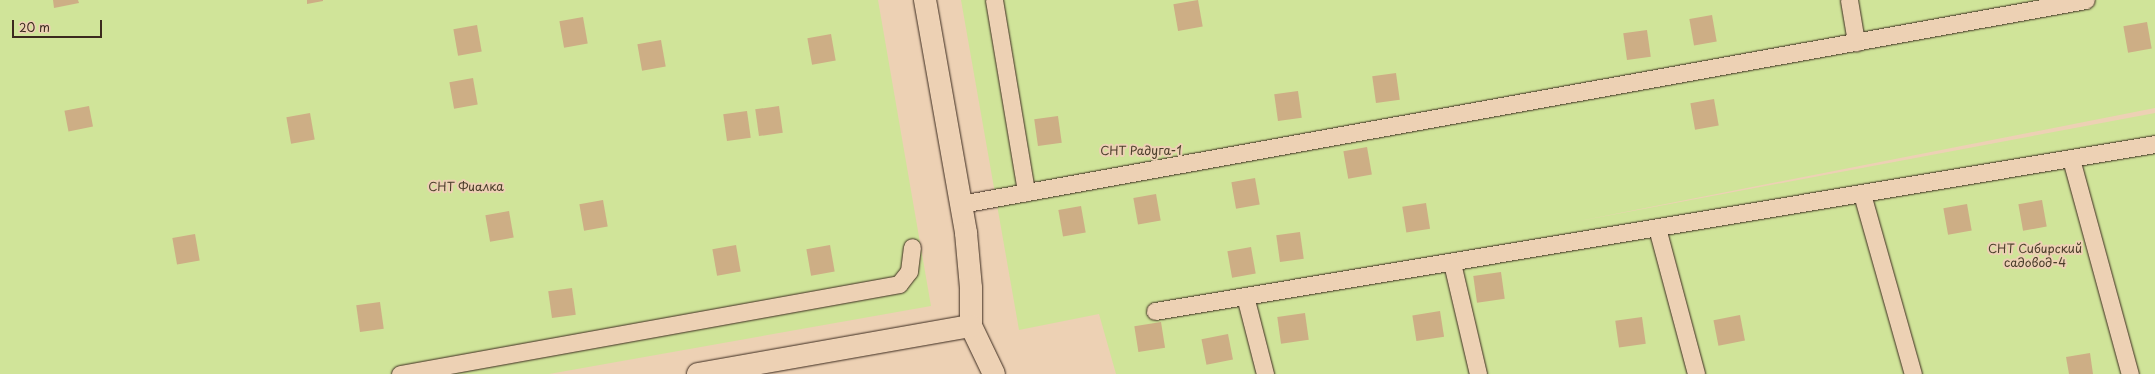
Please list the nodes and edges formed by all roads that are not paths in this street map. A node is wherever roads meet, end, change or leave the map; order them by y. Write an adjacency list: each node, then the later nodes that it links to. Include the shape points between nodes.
1 (925, 0): 10 (street)
2 (994, 0): 8 (lane)
3 (1848, 0): 5 (lane)
4 (2086, 0): 5 (lane)
5 (1856, 42): 8 (lane)
6 (2155, 144): 7 (lane)
7 (2071, 160): 9 (lane); 24 (lane)
8 (1026, 192): 10 (lane)
9 (1862, 194): 11 (lane); 23 (lane)
10 (961, 204): 16 (street, via 971,288)
11 (1657, 228): 13 (lane); 22 (lane)
12 (912, 247): 17 (lane, via 909,271 899,284)
13 (1452, 263): 14 (lane); 21 (lane)
14 (1245, 296): 15 (lane); 20 (lane)
15 (1155, 311)
16 (971, 326): 18 (street); 19 (street)
17 (400, 374)
18 (698, 374)
19 (994, 374)
20 (1265, 374)
21 (1478, 374)
22 (1696, 374)
23 (1913, 374)
24 (2130, 374)

